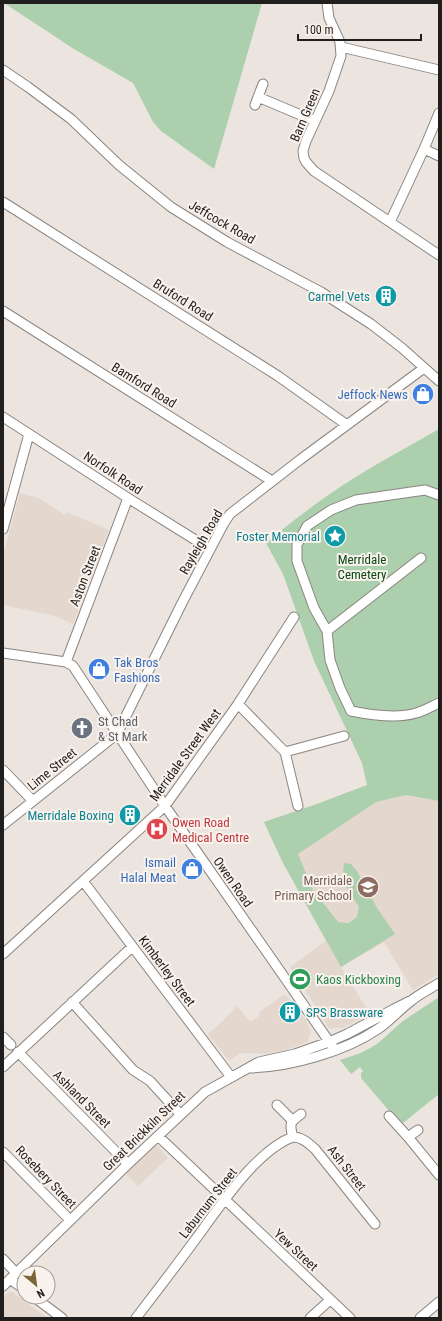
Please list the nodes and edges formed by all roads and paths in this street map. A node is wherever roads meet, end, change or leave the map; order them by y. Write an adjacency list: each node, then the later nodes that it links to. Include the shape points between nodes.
1 (327, 3): 2 (street, via 329,18)
2 (341, 47): 4 (street); 7 (street, Barn Green, via 341,56 332,84)
3 (3, 70): 14 (street, Jeffcock Road, via 71,119 119,165 171,207 227,242 327,295 371,324)
4 (439, 70)
5 (263, 84): 7 (street, via 257,101)
6 (439, 113): 8 (street)
7 (315, 121): 11 (street, Barn Green, via 303,151 306,162 314,171)
8 (424, 149): 9 (street); 11 (street)
9 (439, 156)
10 (3, 202): 17 (street, Bruford Road, via 278,376)
11 (390, 222): 12 (street, Barn Green)
12 (439, 255)
13 (3, 311): 19 (street, Bamford Road)
14 (424, 368): 15 (street, Jeffcock Road); 17 (street, Rayleigh Road)
15 (439, 381)
16 (3, 417): 18 (street, Norfolk Road)
17 (347, 425): 19 (street, Rayleigh Road)
18 (29, 434): 21 (street, Norfolk Road); 22 (street)
19 (272, 481): 23 (street, Rayleigh Road, via 230,514)
20 (439, 495): 26 (street, via 425,490 356,500 331,510 307,526 297,545 297,561 314,608)
21 (128, 498): 23 (street, Norfolk Road); 28 (street, Aston Street)
22 (3, 529)
23 (210, 550): 31 (street, Rayleigh Road)
24 (421, 558): 26 (street)
25 (294, 617): 30 (street, Merridale Street West)
26 (327, 632): 29 (street, via 330,660 351,711 393,716 415,714)
27 (3, 653): 28 (street)
28 (66, 662): 31 (street, Owen Road, via 73,666)
29 (439, 703)
30 (238, 704): 33 (street); 36 (street, Merridale Street West)
31 (117, 734): 35 (street, Lime Street); 36 (street, Owen Road)
32 (344, 736): 33 (street)
33 (285, 752): 37 (street)
34 (3, 770): 35 (street)
35 (33, 801): 38 (street, Lime Street)
36 (165, 806): 39 (street, Merridale Street West); 46 (street, Owen Road)
37 (298, 806)
38 (3, 825)
39 (83, 881): 40 (street, Kimberley Street); 41 (street, Merridale Street West)
40 (132, 947): 43 (street); 49 (street, Kimberley Street)
41 (3, 954)
42 (439, 983): 46 (street, Great Brickkiln Street, via 410,1002 347,1034)
43 (72, 1002): 47 (street); 51 (street, via 133,1070 150,1081)
44 (3, 1037): 45 (street)
45 (11, 1045)
46 (332, 1046): 49 (street, Great Brickkiln Street, via 259,1062)
47 (18, 1052): 48 (street); 60 (street, Ashland Street)
48 (3, 1067)
49 (231, 1077): 51 (street, Great Brickkiln Street, via 205,1092)
50 (277, 1105): 54 (street)
51 (180, 1114): 56 (street, Great Brickkiln Street)
52 (301, 1114): 54 (street)
53 (389, 1116): 58 (street)
54 (292, 1120): 57 (street)
55 (418, 1130): 58 (street)
56 (158, 1136): 60 (street, Great Brickkiln Street); 62 (street, Yew Street)
57 (292, 1137): 62 (street, Laburnum Street, via 262,1158); 64 (street, Ash Street, via 298,1137 315,1149)
58 (408, 1137): 61 (street)
59 (3, 1152): 63 (street, Rosebery Street)
60 (128, 1164): 63 (street, Great Brickkiln Street)
61 (439, 1175)
62 (225, 1200): 69 (street, Yew Street); 73 (street, Laburnum Street)
63 (70, 1220): 66 (street, Great Brickkiln Street)
64 (375, 1224)
65 (3, 1259): 66 (street)
66 (13, 1276): 67 (street); 68 (street, Great Brickkiln Street)
67 (16, 1280)
68 (3, 1286)
69 (330, 1300): 74 (street); 75 (street, Yew Street)
70 (439, 1302): 76 (street)
71 (45, 1305): 72 (street)
72 (62, 1318)
73 (136, 1318)
74 (310, 1318)
75 (350, 1318)
76 (420, 1318)

